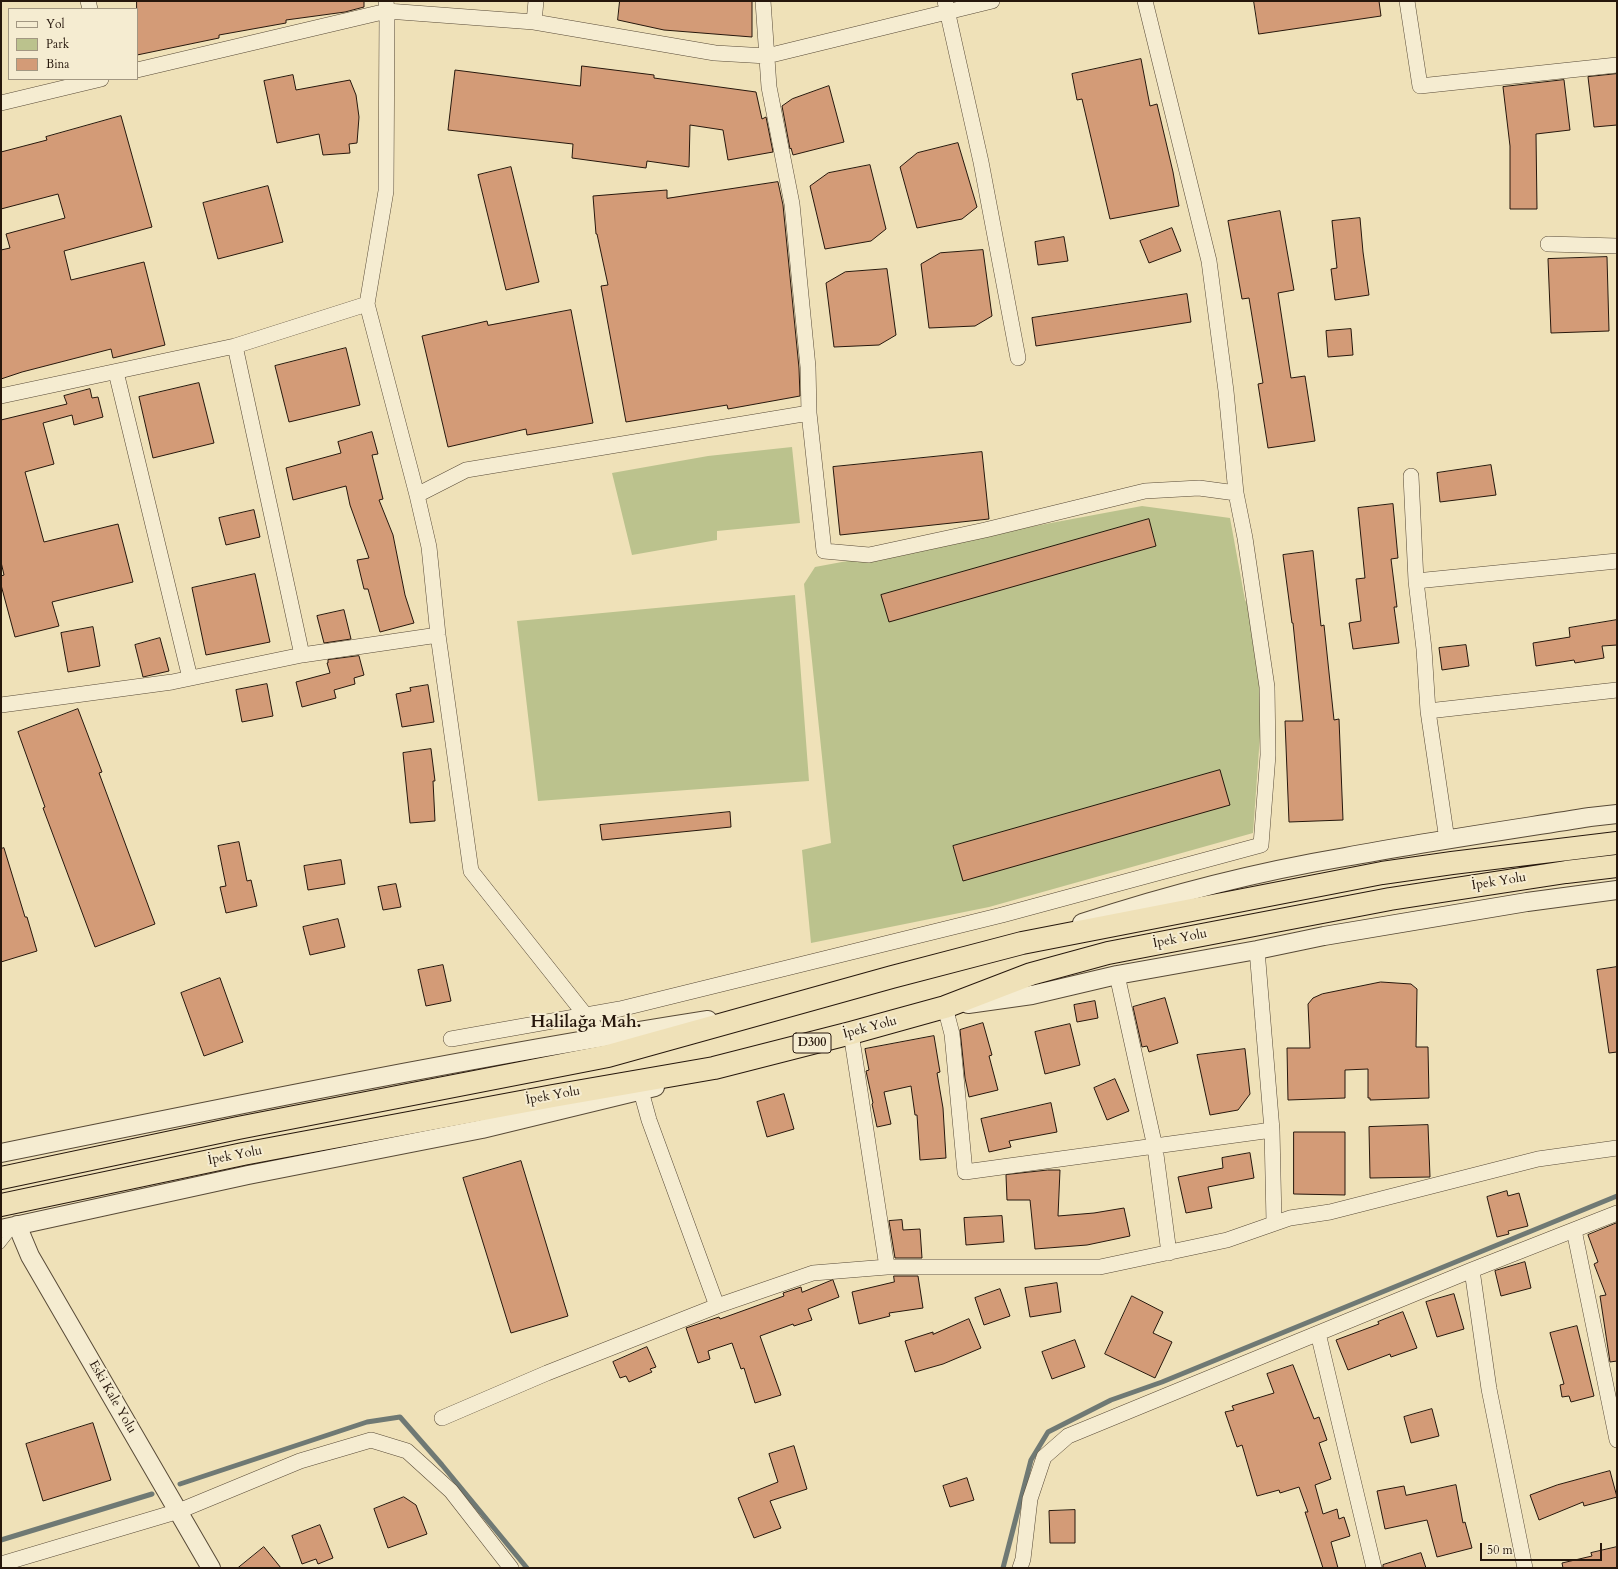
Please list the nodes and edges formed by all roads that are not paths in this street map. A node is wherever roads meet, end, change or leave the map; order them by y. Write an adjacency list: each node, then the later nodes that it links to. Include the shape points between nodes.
1 (536, 1): 8 (street)
2 (763, 1): 9 (street)
3 (992, 1): 7 (street)
4 (1145, 1): 23 (street, via 1210,261)
5 (1406, 1): 10 (street, via 1420,86)
6 (386, 6): 8 (street); 11 (street); 16 (street, via 386,191)
7 (946, 7): 9 (street); 18 (street, via 981,162)
8 (534, 22): 9 (street, via 715,53)
9 (768, 56): 21 (street, via 769,87 792,204 808,367)
10 (1617, 65)
11 (138, 70)
12 (96, 80): 13 (street)
13 (1, 103)
14 (1548, 244): 15 (street)
15 (1617, 246)
16 (367, 304): 17 (street); 24 (street)
17 (235, 346): 19 (street); 28 (street)
18 (1018, 358)
19 (116, 372): 20 (street); 29 (street)
20 (1, 396)
21 (809, 413): 23 (street, via 824,551 869,555 1145,491 1199,488); 24 (street, via 466,470)
22 (1411, 476): 26 (street)
23 (1236, 493): 43 (street, via 1267,687 1268,755 1261,845 1002,915 620,1009)
24 (417, 495): 27 (street, via 429,547)
25 (1617, 561): 26 (street)
26 (1416, 581): 32 (street)
27 (438, 636): 28 (street); 43 (street, via 471,871)
28 (302, 654): 29 (street)
29 (190, 678): 31 (street)
30 (1617, 690): 32 (street)
31 (1, 706)
32 (1428, 711): 34 (street)
33 (1617, 814): 34 (street)
34 (1447, 840): 38 (street, via 1344,857 1258,875 1138,905)
35 (1617, 843): 38 (highway, İpek Yolu, via 1382,873)
36 (1617, 866): 41 (highway, İpek Yolu / D300, via 1390,899 1108,953 1031,974)
37 (1617, 890): 39 (street, via 1394,924)
38 (1022, 943): 42 (highway, İpek Yolu)
39 (1257, 950): 40 (street); 49 (street)
40 (1117, 976): 41 (street, via 1032,995); 50 (street)
41 (946, 1007): 44 (highway, İpek Yolu / D300); 50 (street, via 952,1034 965,1172)
42 (774, 1009): 45 (street); 53 (highway, İpek Yolu, via 608,1056 238,1128)
43 (586, 1015): 45 (street); 46 (street)
44 (850, 1034): 47 (highway, İpek Yolu / D300); 61 (street)
45 (602, 1036): 52 (street, via 234,1105)
46 (451, 1039)
47 (714, 1068): 48 (street); 54 (highway, İpek Yolu / D300, via 251,1153)
48 (641, 1091): 57 (street, via 482,1129 248,1175); 63 (street, via 649,1120)
49 (1272, 1130): 50 (street); 56 (street)
50 (1155, 1147): 60 (street)
51 (1617, 1148): 56 (street, via 1538,1159 1330,1212)
52 (1, 1153)
53 (1, 1178)
54 (1, 1205)
55 (1617, 1212): 58 (street)
56 (1274, 1222): 60 (street, via 1227,1240)
57 (9, 1227): 59 (lane); 67 (street, Eski Kale Yolu, via 30,1256)
58 (1574, 1230): 62 (street); 66 (street)
59 (1, 1244)
60 (1169, 1253): 61 (street, via 1100,1267)
61 (886, 1267): 63 (street, via 813,1273)
62 (1472, 1270): 64 (street); 73 (street, via 1489,1389)
63 (717, 1306): 65 (street)
64 (1318, 1333): 71 (street, via 1068,1436 1044,1457 1030,1498); 72 (street)
65 (442, 1418)
66 (1617, 1440)
67 (179, 1511): 68 (street); 69 (street, Eski Kale Yolu); 70 (street, via 300,1461 371,1440 406,1451 450,1492)
68 (1, 1564)
69 (211, 1568)
70 (511, 1568)
71 (1020, 1568)
72 (1374, 1568)
73 (1525, 1568)

